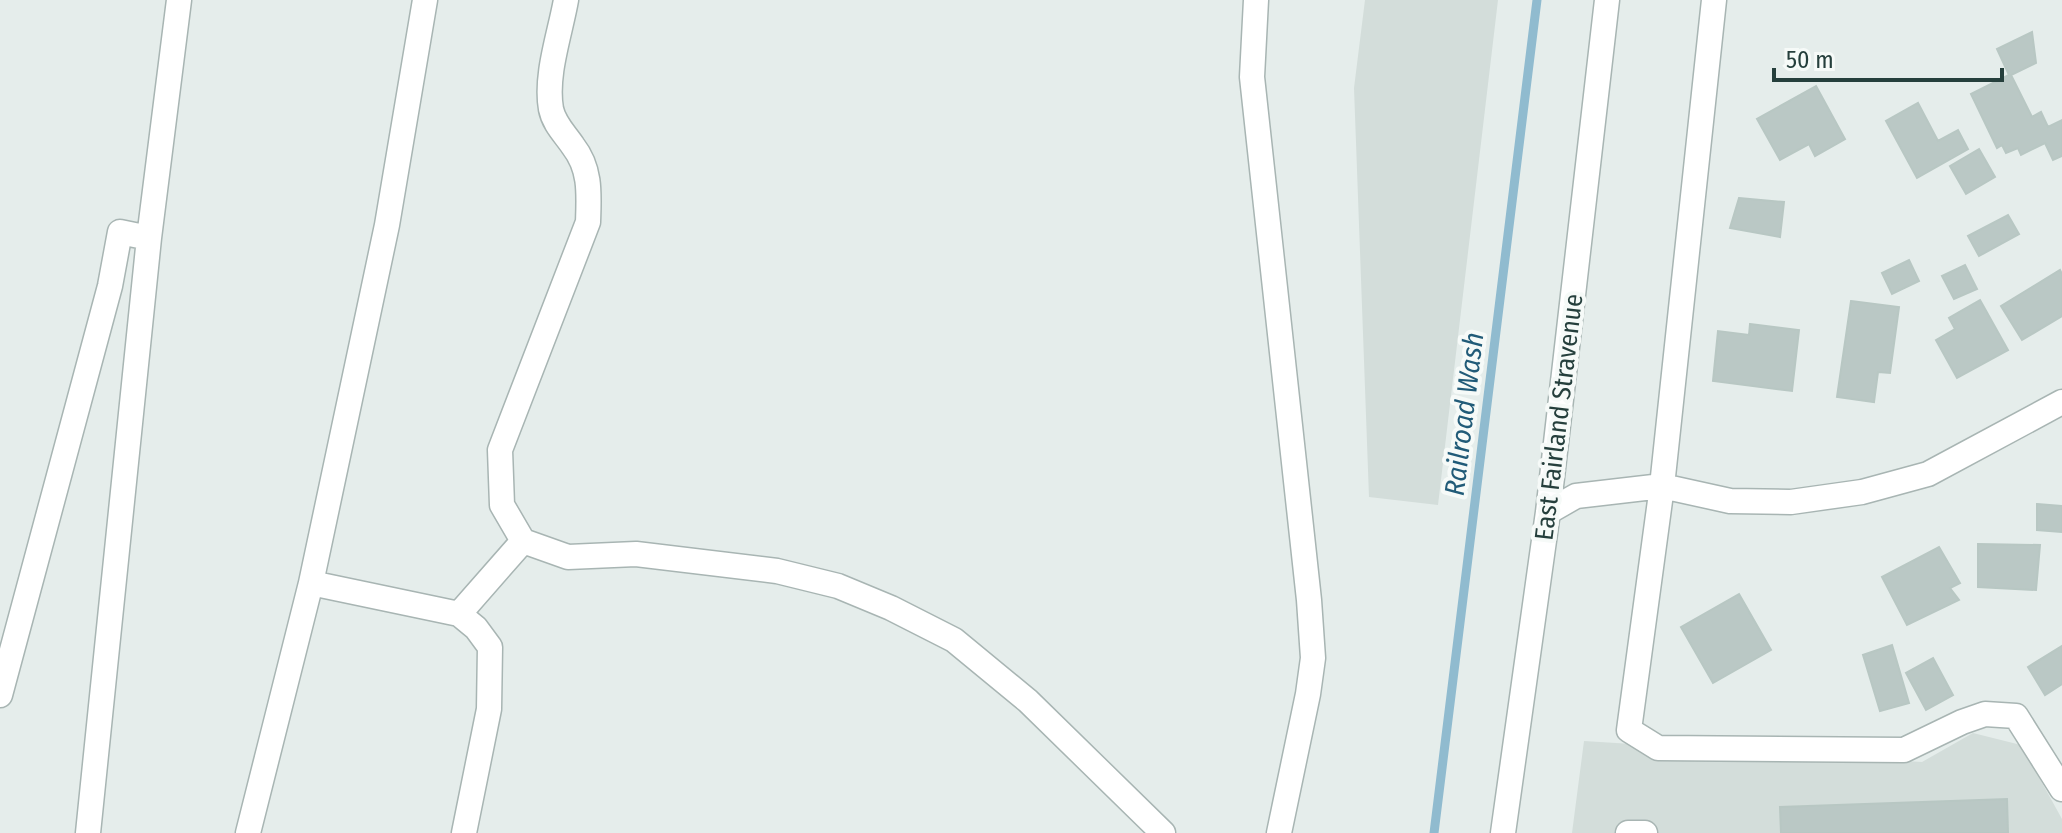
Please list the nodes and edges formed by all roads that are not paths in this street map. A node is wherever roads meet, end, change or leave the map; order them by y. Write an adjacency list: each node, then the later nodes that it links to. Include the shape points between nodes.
1 (179, 0): 7 (street)
2 (425, 0): 12 (street, via 387,225)
3 (566, 0): 11 (street, via 550,86 551,111 586,168 588,222 500,450 502,505)
4 (1256, 0): 20 (street, via 1252,77 1313,658)
5 (1607, 0): 10 (street, East Fairland Stravenue)
6 (1714, 0): 9 (street)
7 (149, 238): 14 (street, via 120,232); 16 (street)
8 (2062, 402): 9 (street, via 1928,474 1862,492 1791,502 1730,501)
9 (1662, 486): 10 (street, via 1576,496); 15 (street, via 1629,730 1658,748 1904,750 1962,722 2004,714 2016,716)
10 (1548, 512): 21 (street, East Fairland Stravenue)
11 (523, 541): 13 (street); 19 (street, via 568,557 636,554 777,571 838,586 891,608 954,640 1028,701)
12 (311, 583): 13 (street); 17 (street)
13 (459, 614): 18 (street, via 490,647 489,709)
14 (0, 695)
15 (2062, 789)
16 (88, 833)
17 (248, 833)
18 (464, 833)
19 (1163, 833)
20 (1279, 833)
21 (1503, 833)
22 (1628, 833): 23 (street)
23 (1645, 833)

